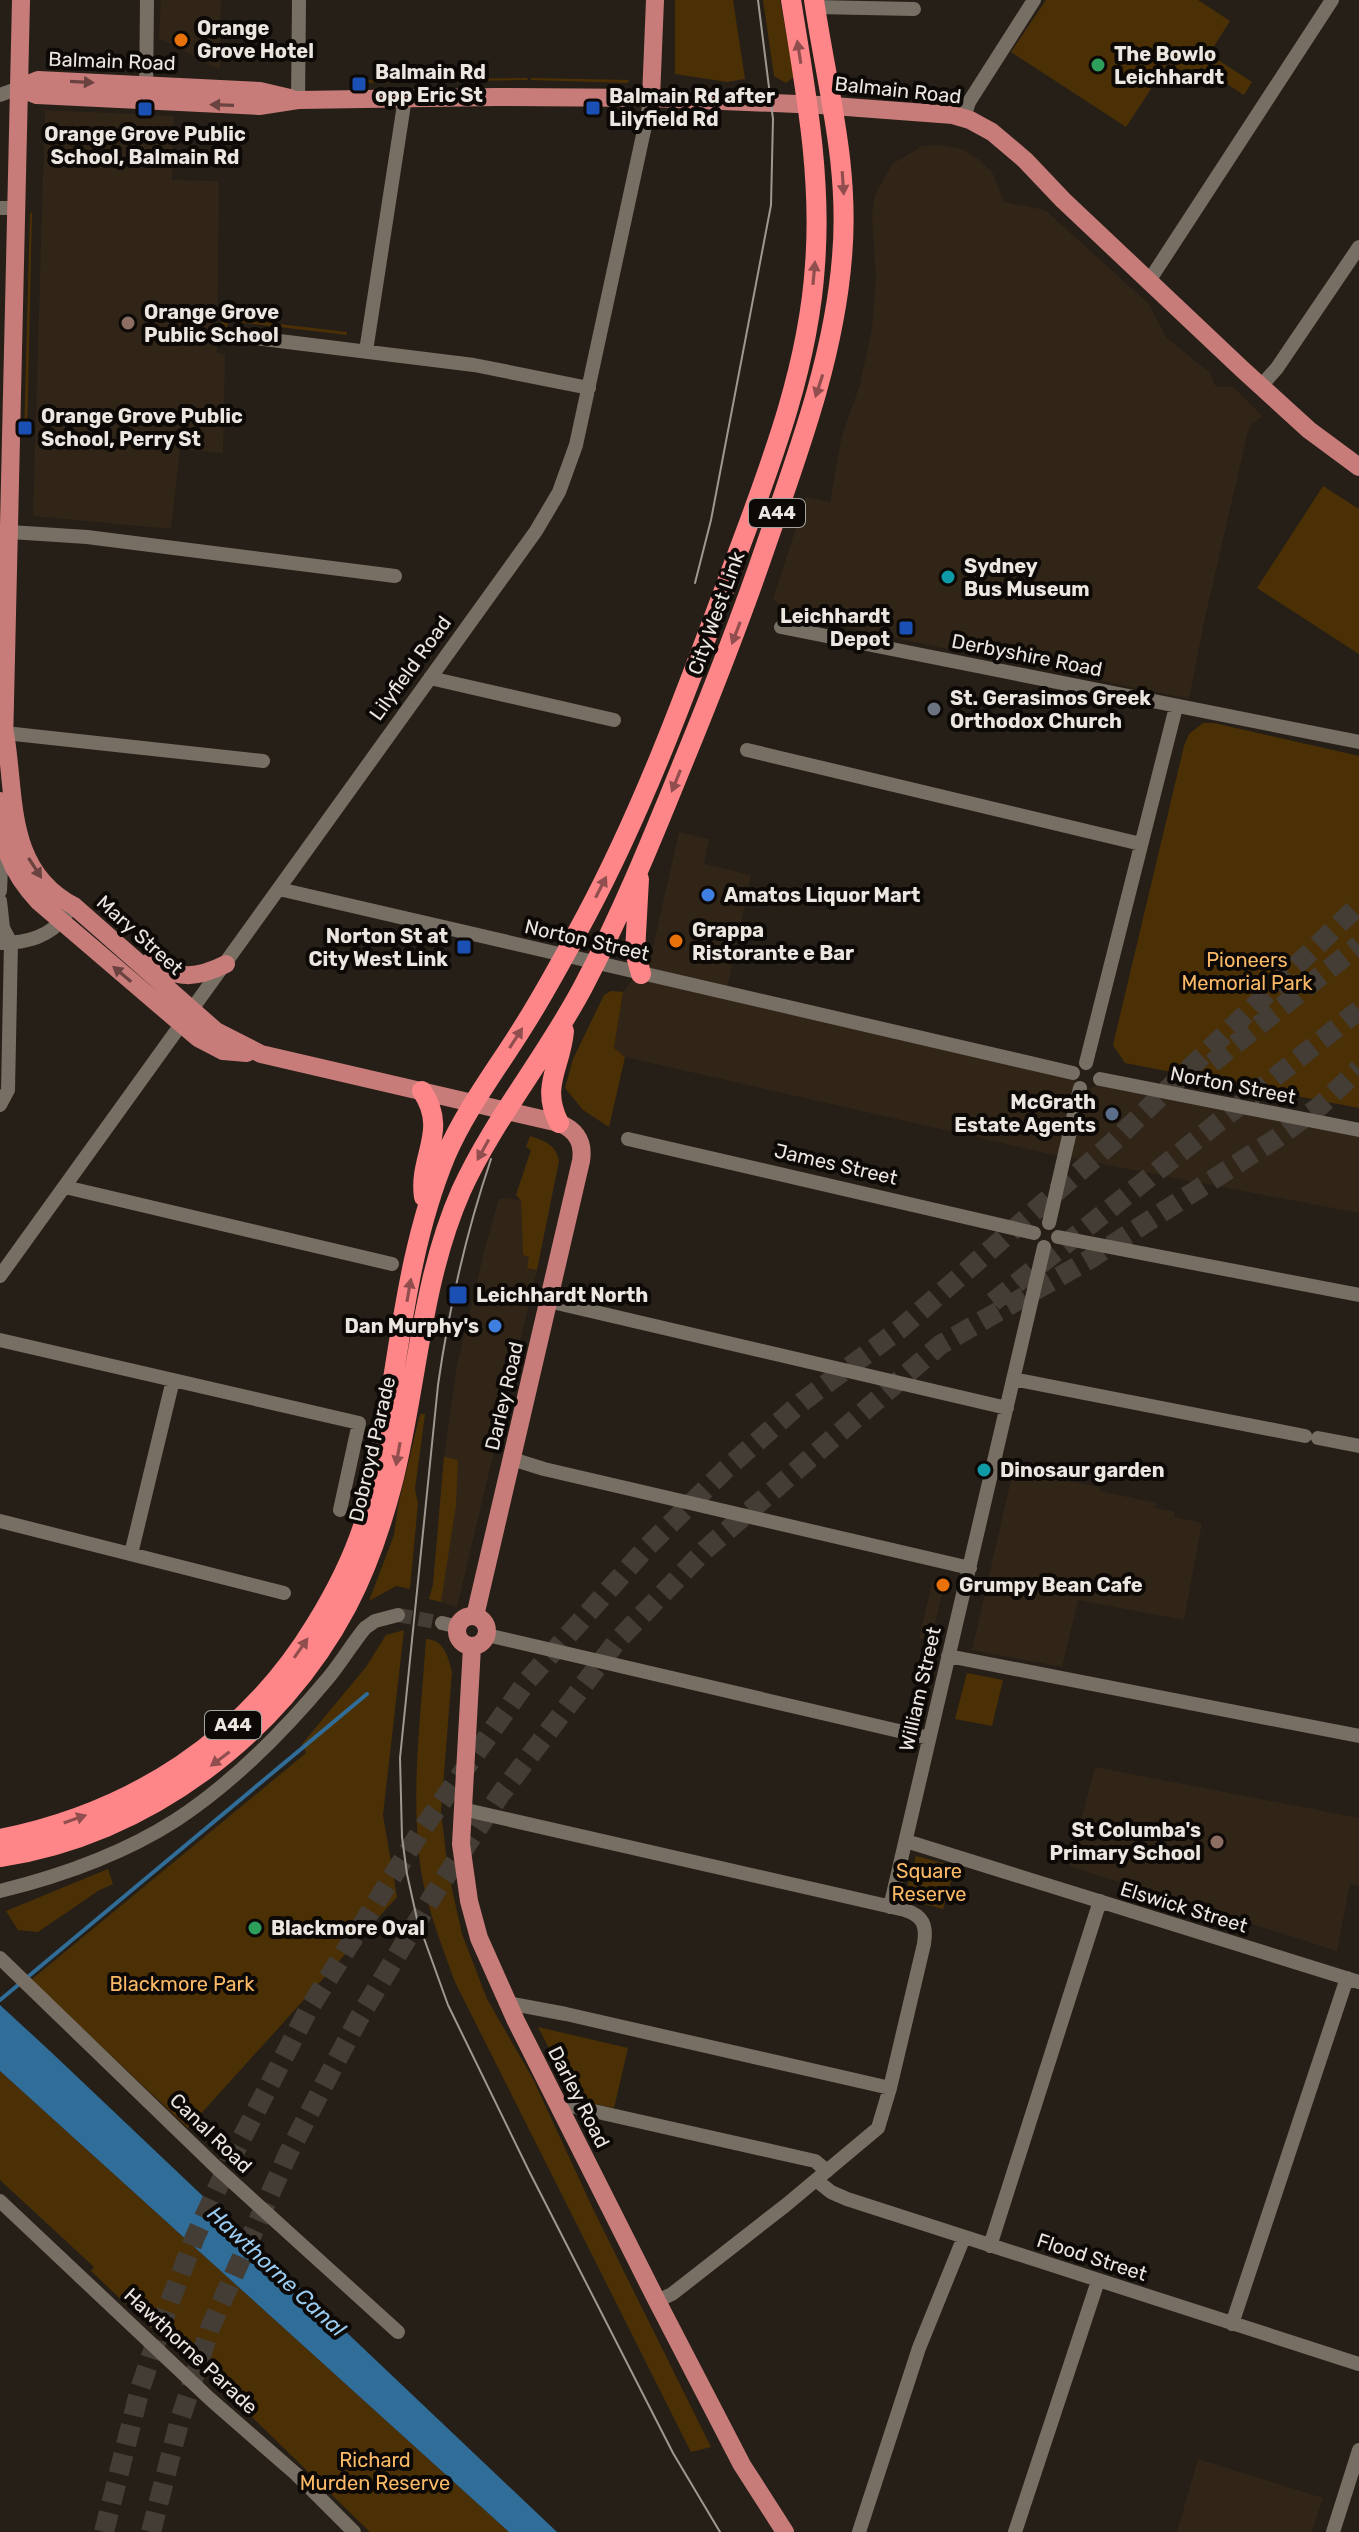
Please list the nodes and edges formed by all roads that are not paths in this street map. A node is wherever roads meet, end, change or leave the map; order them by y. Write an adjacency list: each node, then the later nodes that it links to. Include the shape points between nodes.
1 (21, 0): 10 (main road, Balmain Road)
2 (147, 0): 11 (street)
3 (299, 0): 15 (street)
4 (655, 0): 14 (main road, Lilyfield Road)
5 (791, 0): 16 (highway, City West Link / A44, one-way to 5)
6 (1034, 0): 18 (street)
7 (1332, 0): 21 (street)
8 (815, 3): 9 (street); 17 (highway, City West Link / A44)
9 (914, 9)
10 (19, 88): 11 (main road, Balmain Road, via 37,95); 12 (street); 19 (main road)
11 (146, 93): 15 (main road, Balmain Road, via 259,106)
12 (0, 95)
13 (405, 98): 14 (main road, Balmain Road); 15 (main road, Balmain Road); 23 (street)
14 (651, 98): 16 (main road, Balmain Road); 25 (street, Lilyfield Road)
15 (298, 100)
16 (797, 103): 17 (main road, Balmain Road); 50 (highway, City West Link / A44, one-way to 16, via 603,885 684,697 773,458 796,380 811,305 817,199)
17 (834, 106): 18 (main road, Balmain Road); 42 (highway, City West Link / A44, one-way to 42, via 844,227 823,374 736,633)
18 (964, 117): 21 (main road, Balmain Road, via 1025,160)
19 (8, 208): 27 (main road)
20 (1359, 247): 24 (street)
21 (1149, 281): 24 (main road, Balmain Road)
22 (231, 335): 23 (street)
23 (366, 351): 25 (street)
24 (1261, 386): 26 (main road, Balmain Road)
25 (589, 388): 30 (street, Lilyfield Road, via 559,492)
26 (1359, 467)
27 (7, 527): 28 (street); 31 (main road)
28 (395, 576)
29 (781, 627): 32 (street, Derbyshire Road)
30 (430, 678): 33 (street); 43 (street, Lilyfield Road)
31 (2, 707): 34 (main road)
32 (1176, 707): 35 (street, Derbyshire Road); 41 (street)
33 (614, 720)
34 (5, 733): 37 (street); 38 (main road); 46 (main road, one-way to 46, via 21,844 43,880)
35 (1359, 742)
36 (747, 750): 41 (street)
37 (263, 761)
38 (0, 783)
39 (0, 801): 40 (main road)
40 (2, 840): 44 (street); 47 (main road, via 22,881)
41 (1141, 844): 56 (street)
42 (639, 871): 52 (highway, City West Link / A44); 53 (highway, via 635,952)
43 (279, 889): 50 (street, Norton Street); 51 (street, Lilyfield Road)
44 (0, 891)
45 (0, 901): 48 (street)
46 (74, 906): 47 (street, Mary Street); 49 (main road, Mary Street)
47 (61, 922): 48 (street, Mary Street, via 48,934); 54 (main road, Mary Street, one-way to 47)
48 (6, 943): 60 (street)
49 (131, 954): 51 (main road, via 173,975 199,976); 54 (main road, Mary Street)
50 (564, 956): 52 (street, Norton Street); 62 (highway, City West Link / A44, one-way to 50)
51 (226, 964): 54 (street, Lilyfield Road)
52 (594, 964): 53 (street, Norton Street); 55 (highway, City West Link / A44)
53 (641, 974): 57 (street, Norton Street)
54 (187, 1018): 61 (main road, via 207,1044 223,1051 261,1054); 68 (street, Lilyfield Road)
55 (563, 1019): 64 (highway, City West Link / A44); 65 (highway, via 550,1087)
56 (1086, 1063): 57 (street); 58 (street, via 1097,1068)
57 (1073, 1073): 59 (street)
58 (1100, 1079): 59 (street, via 1092,1088); 66 (street, Norton Street)
59 (1080, 1088): 70 (street)
60 (4, 1090): 63 (street)
61 (422, 1091): 62 (main road); 69 (highway, via 435,1123 422,1181)
62 (474, 1103): 64 (main road); 69 (highway, Dobroyd Parade / A44, via 449,1149)
63 (0, 1105)
64 (506, 1111): 65 (main road); 99 (highway, Dobroyd Parade / A44, one-way to 99, via 462,1190 443,1239 383,1518 367,1565 322,1648 262,1722 188,1782 106,1826)
65 (559, 1123): 77 (main road, Darley Road, via 580,1140 582,1155)
66 (1359, 1130)
67 (628, 1139): 71 (street, James Street)
68 (65, 1187): 74 (street); 75 (street, Lilyfield Road)
69 (427, 1213): 97 (highway, Dobroyd Parade / A44, one-way to 69, via 81,1818 167,1776 244,1716 306,1641 352,1556 370,1504)
70 (1049, 1223): 71 (street); 72 (street)
71 (1034, 1233): 73 (street)
72 (1058, 1237): 73 (street); 76 (street)
73 (1044, 1247): 79 (street, William Street)
74 (392, 1264)
75 (0, 1276)
76 (1359, 1295)
77 (548, 1301): 81 (street); 83 (main road, Darley Road)
78 (0, 1340): 80 (street)
79 (1013, 1379): 81 (street, William Street); 82 (street)
80 (173, 1380): 84 (street, via 359,1423); 86 (street)
81 (1007, 1408): 87 (street, William Street)
82 (1359, 1446)
83 (512, 1459): 87 (street); 90 (main road, Darley Road)
84 (340, 1510)
85 (0, 1521): 86 (street)
86 (131, 1554): 88 (street)
87 (970, 1568): 93 (street, William Street)
88 (284, 1593)
89 (398, 1615): 100 (street, via 365,1628 319,1688 243,1769 175,1820 88,1864)
90 (475, 1616): 91 (main road, via 487,1625); 92 (main road, via 450,1625)
91 (487, 1635): 92 (main road); 95 (street)
92 (472, 1647): 96 (main road, Darley Road)
93 (948, 1656): 94 (street); 95 (street, William Street)
94 (1359, 1736)
95 (929, 1738): 98 (street, William Street)
96 (462, 1809): 102 (street); 105 (main road, Darley Road, via 469,1901)
97 (0, 1839)
98 (906, 1841): 101 (street, Elswick Street); 102 (street, William Street)
99 (0, 1857)
100 (0, 1891)
101 (1100, 1901): 104 (street, Elswick Street); 111 (street)
102 (890, 1907): 106 (street, via 920,1916 925,1925)
103 (0, 1958): 115 (street, Canal Road, via 216,2167)
104 (1353, 1980): 114 (street)
105 (507, 2003): 106 (street); 107 (main road, Darley Road)
106 (890, 2088): 108 (street, via 876,2131)
107 (558, 2103): 108 (street, Flood Street, via 815,2161); 113 (main road, Darley Road)
108 (822, 2175): 110 (street, Flood Street, via 831,2192 847,2199); 113 (street)
109 (0, 2201): 118 (street, Hawthorne Parade)
110 (964, 2237): 111 (street, Flood Street); 120 (street, via 919,2348)
111 (990, 2246): 112 (street, Flood Street)
112 (1098, 2281): 114 (street, Flood Street); 121 (street)
113 (657, 2301): 119 (main road, Darley Road, via 742,2465)
114 (1232, 2324): 116 (street, Flood Street)
115 (398, 2332)
116 (1359, 2364)
117 (1359, 2450): 122 (street)
118 (354, 2532)
119 (785, 2532)
120 (859, 2532)
121 (1015, 2532)
122 (1333, 2532)

